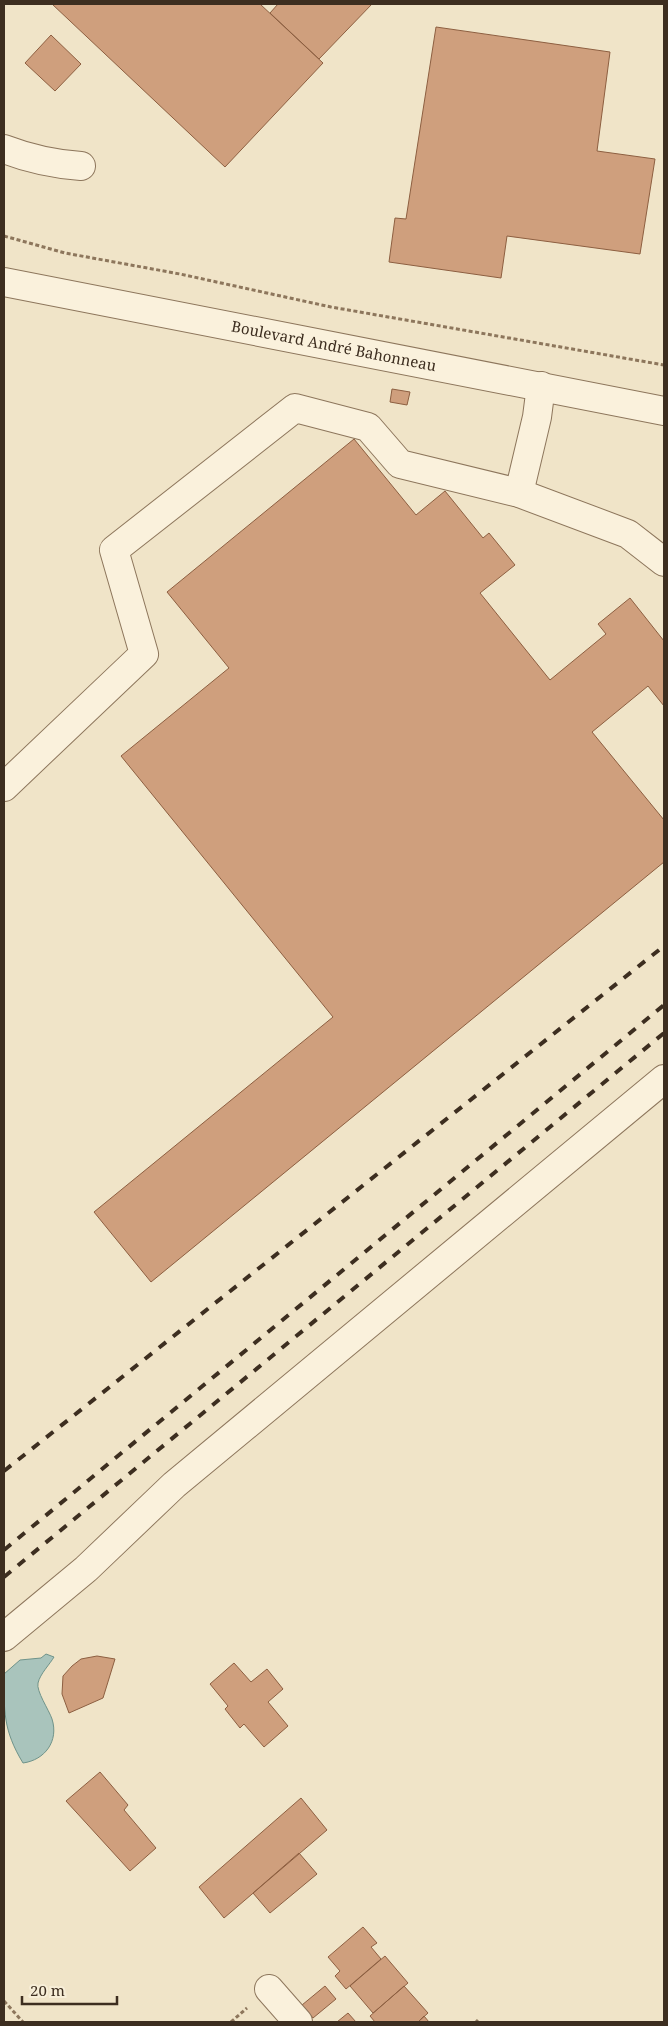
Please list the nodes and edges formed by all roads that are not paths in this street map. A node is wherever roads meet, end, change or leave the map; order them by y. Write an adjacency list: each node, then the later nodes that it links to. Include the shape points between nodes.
1 (4, 149): 2 (street, via 26,158)
2 (81, 166)
3 (4, 282): 4 (street, Boulevard André Bahonneau)
4 (541, 386): 5 (street, Boulevard André Bahonneau); 6 (street, via 537,417)
5 (664, 411)
6 (518, 493): 7 (street, via 628,534); 8 (street, via 400,464 368,426 295,408 114,550 144,654)
7 (664, 562)
8 (4, 787)
9 (664, 1079): 10 (street, via 174,1486 86,1569)
10 (4, 1637)
11 (269, 1989): 12 (street)
12 (298, 2022)

